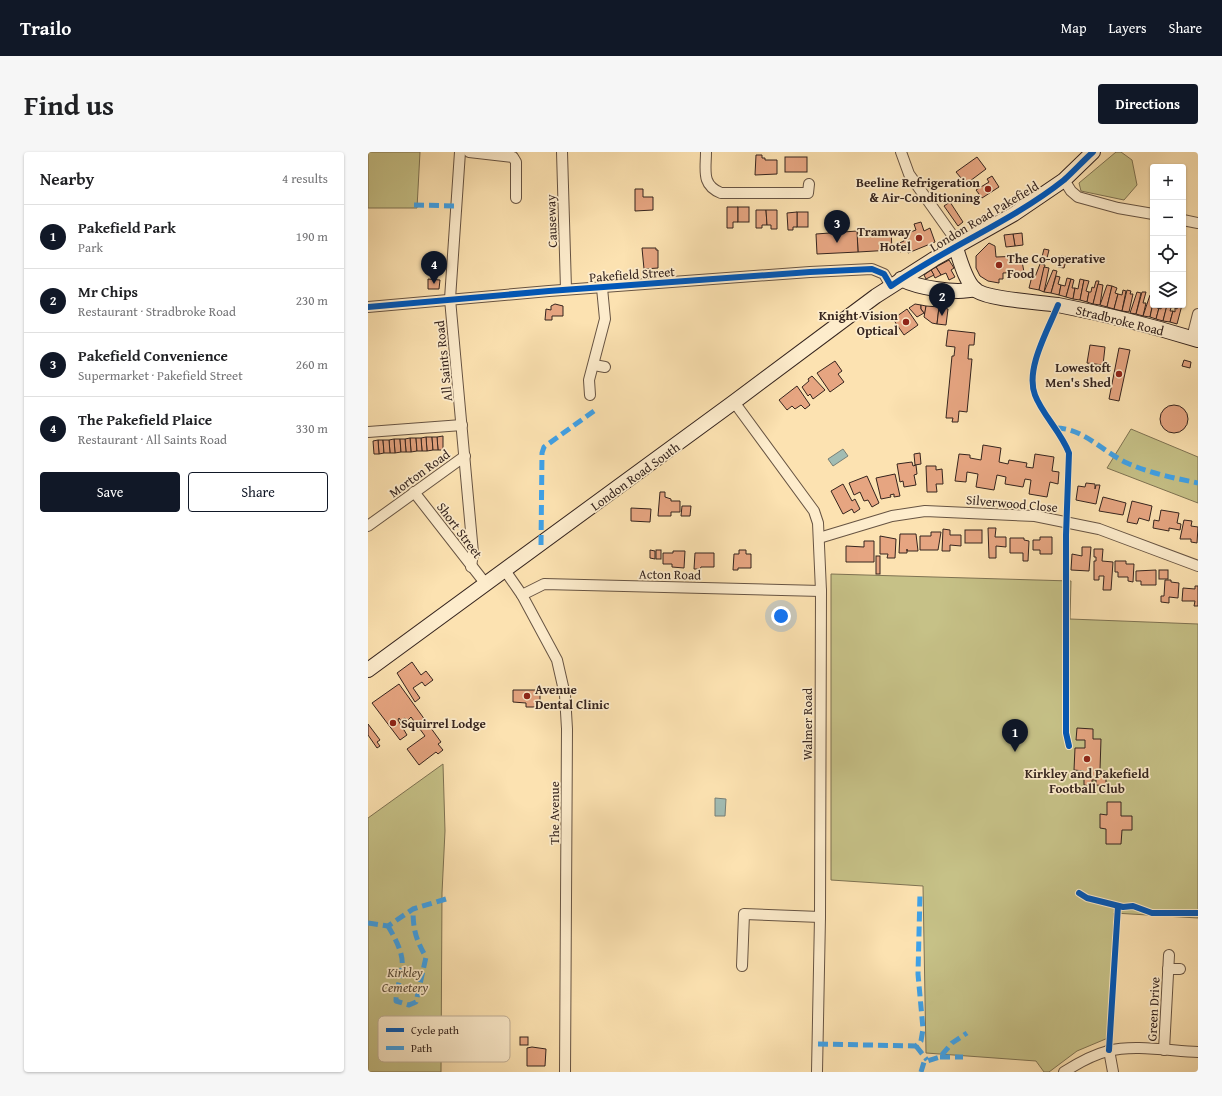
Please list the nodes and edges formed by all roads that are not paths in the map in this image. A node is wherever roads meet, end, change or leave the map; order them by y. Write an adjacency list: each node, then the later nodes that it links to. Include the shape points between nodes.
1 (460, 152): 18 (street, All Saints Road)
2 (469, 152): 9 (street, via 513,157 516,162)
3 (562, 152): 17 (street, Causeway)
4 (706, 152): 8 (street, via 708,185 721,193)
5 (901, 152): 13 (street, via 909,174)
6 (1093, 152): 7 (main road, London Road Pakefield)
7 (1064, 180): 10 (street, via 1078,197); 13 (main road, London Road Pakefield, via 1014,214)
8 (809, 192)
9 (516, 198)
10 (1150, 213)
11 (1186, 221): 12 (street)
12 (1198, 223)
13 (958, 247): 14 (main road, London Road Pakefield); 16 (main road, via 964,273)
14 (896, 282): 15 (street, Pakefield Street, via 872,269); 16 (main road, Stradbroke Road, via 965,292); 25 (main road, London Road South)
15 (602, 288): 17 (street, Pakefield Street); 22 (street, via 605,319)
16 (975, 289): 21 (main road, Stradbroke Road, via 993,296 1058,305 1119,318)
17 (566, 290): 18 (street, Pakefield Street)
18 (450, 299): 19 (street, Pakefield Street); 26 (street, All Saints Road)
19 (368, 307)
20 (1198, 314): 21 (street)
21 (1195, 339)
22 (594, 365): 23 (street); 24 (street, via 589,380)
23 (605, 367)
24 (590, 395)
25 (734, 402): 31 (street, Walmer Road, via 814,511); 34 (main road, London Road South)
26 (462, 425): 27 (street); 28 (street, All Saints Road)
27 (368, 432)
28 (465, 456): 29 (street, Morton Road); 33 (street, All Saints Road)
29 (414, 492): 30 (street, Morton Road); 33 (street, Short Street)
30 (368, 526)
31 (819, 538): 32 (street, Silverwood Close, via 892,516 924,511 1036,516 1099,529); 36 (street, Walmer Road)
32 (1198, 566)
33 (471, 567): 35 (street, Short Street)
34 (504, 569): 35 (main road, London Road South); 37 (street, The Avenue)
35 (485, 583): 38 (main road, London Road South)
36 (821, 591): 37 (street, Acton Road, via 544,584); 39 (street, Walmer Road)
37 (522, 596): 47 (street, The Avenue, via 557,660 565,695)
38 (368, 670)
39 (820, 917): 41 (street, via 744,914); 48 (street, Walmer Road)
40 (1169, 955): 42 (street, Green Drive)
41 (742, 966)
42 (1168, 969): 43 (street, Green Drive); 45 (street, Green Drive)
43 (1180, 969)
44 (1109, 1050): 45 (street, Green Drive); 49 (street, Green Drive, via 1085,1059); 50 (street)
45 (1164, 1050): 46 (street, Green Drive)
46 (1198, 1052)
47 (565, 1072)
48 (817, 1072)
49 (1064, 1072)
50 (1113, 1072)

